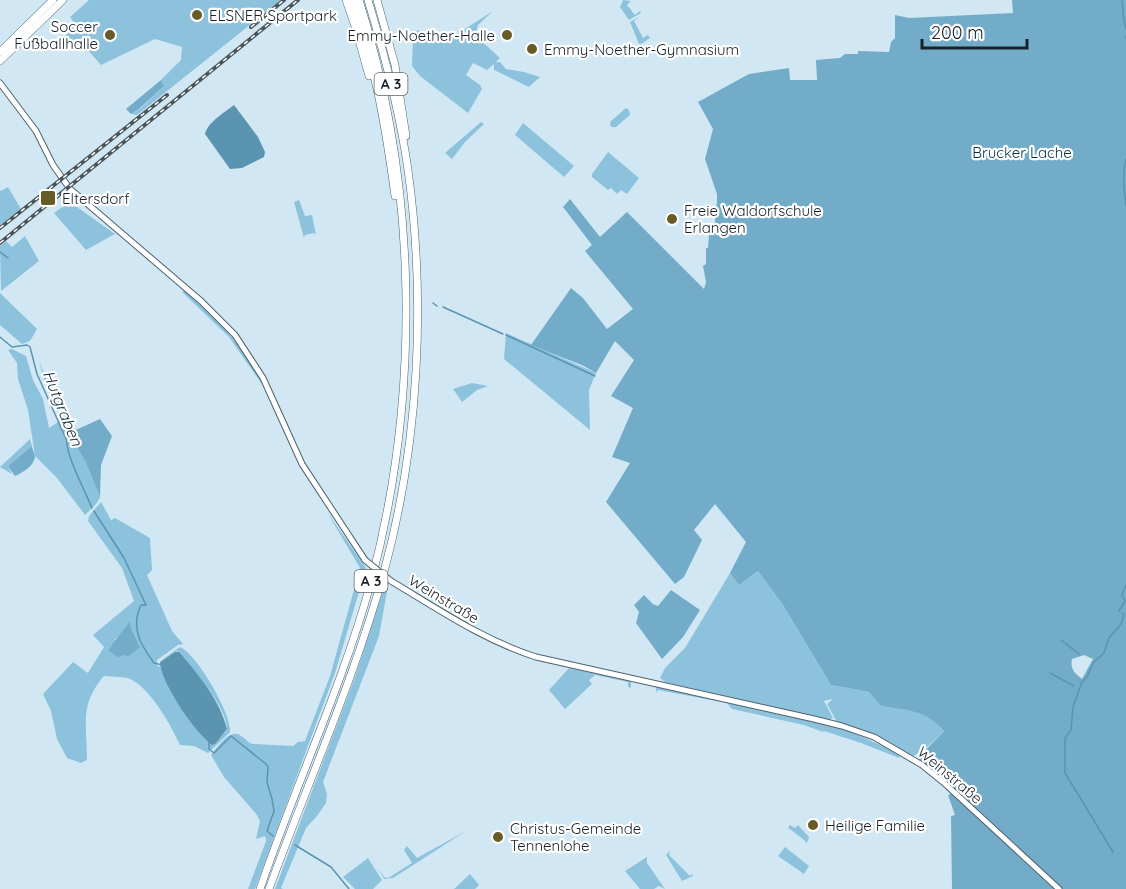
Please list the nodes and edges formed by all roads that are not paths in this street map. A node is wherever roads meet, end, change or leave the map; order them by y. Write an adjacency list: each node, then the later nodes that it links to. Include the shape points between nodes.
1 (48, 0): 11 (highway)
2 (53, 0): 11 (highway)
3 (63, 0): 10 (highway)
4 (68, 0): 10 (highway)
5 (346, 0): 15 (highway)
6 (352, 0): 15 (highway, via 369,55)
7 (359, 0): 17 (highway, A 3, via 393,142)
8 (368, 0): 16 (highway, A 3, via 394,92)
9 (378, 0): 16 (highway, via 399,88)
10 (48, 14): 13 (highway)
11 (17, 35): 12 (highway)
12 (0, 52)
13 (0, 61)
14 (0, 83): 20 (main road, Weinstraße, bridge, via 36,131 70,189 235,335 263,378 306,471 365,560 391,581 471,629 526,654 824,721 882,741 944,782)
15 (385, 133): 17 (highway)
16 (408, 169): 19 (highway, A 3, via 415,228 418,332 407,453 397,512 385,568 352,672)
17 (405, 272): 18 (highway, A 3, via 401,405 384,528 341,676)
18 (260, 889)
19 (269, 889)
20 (1059, 889)

